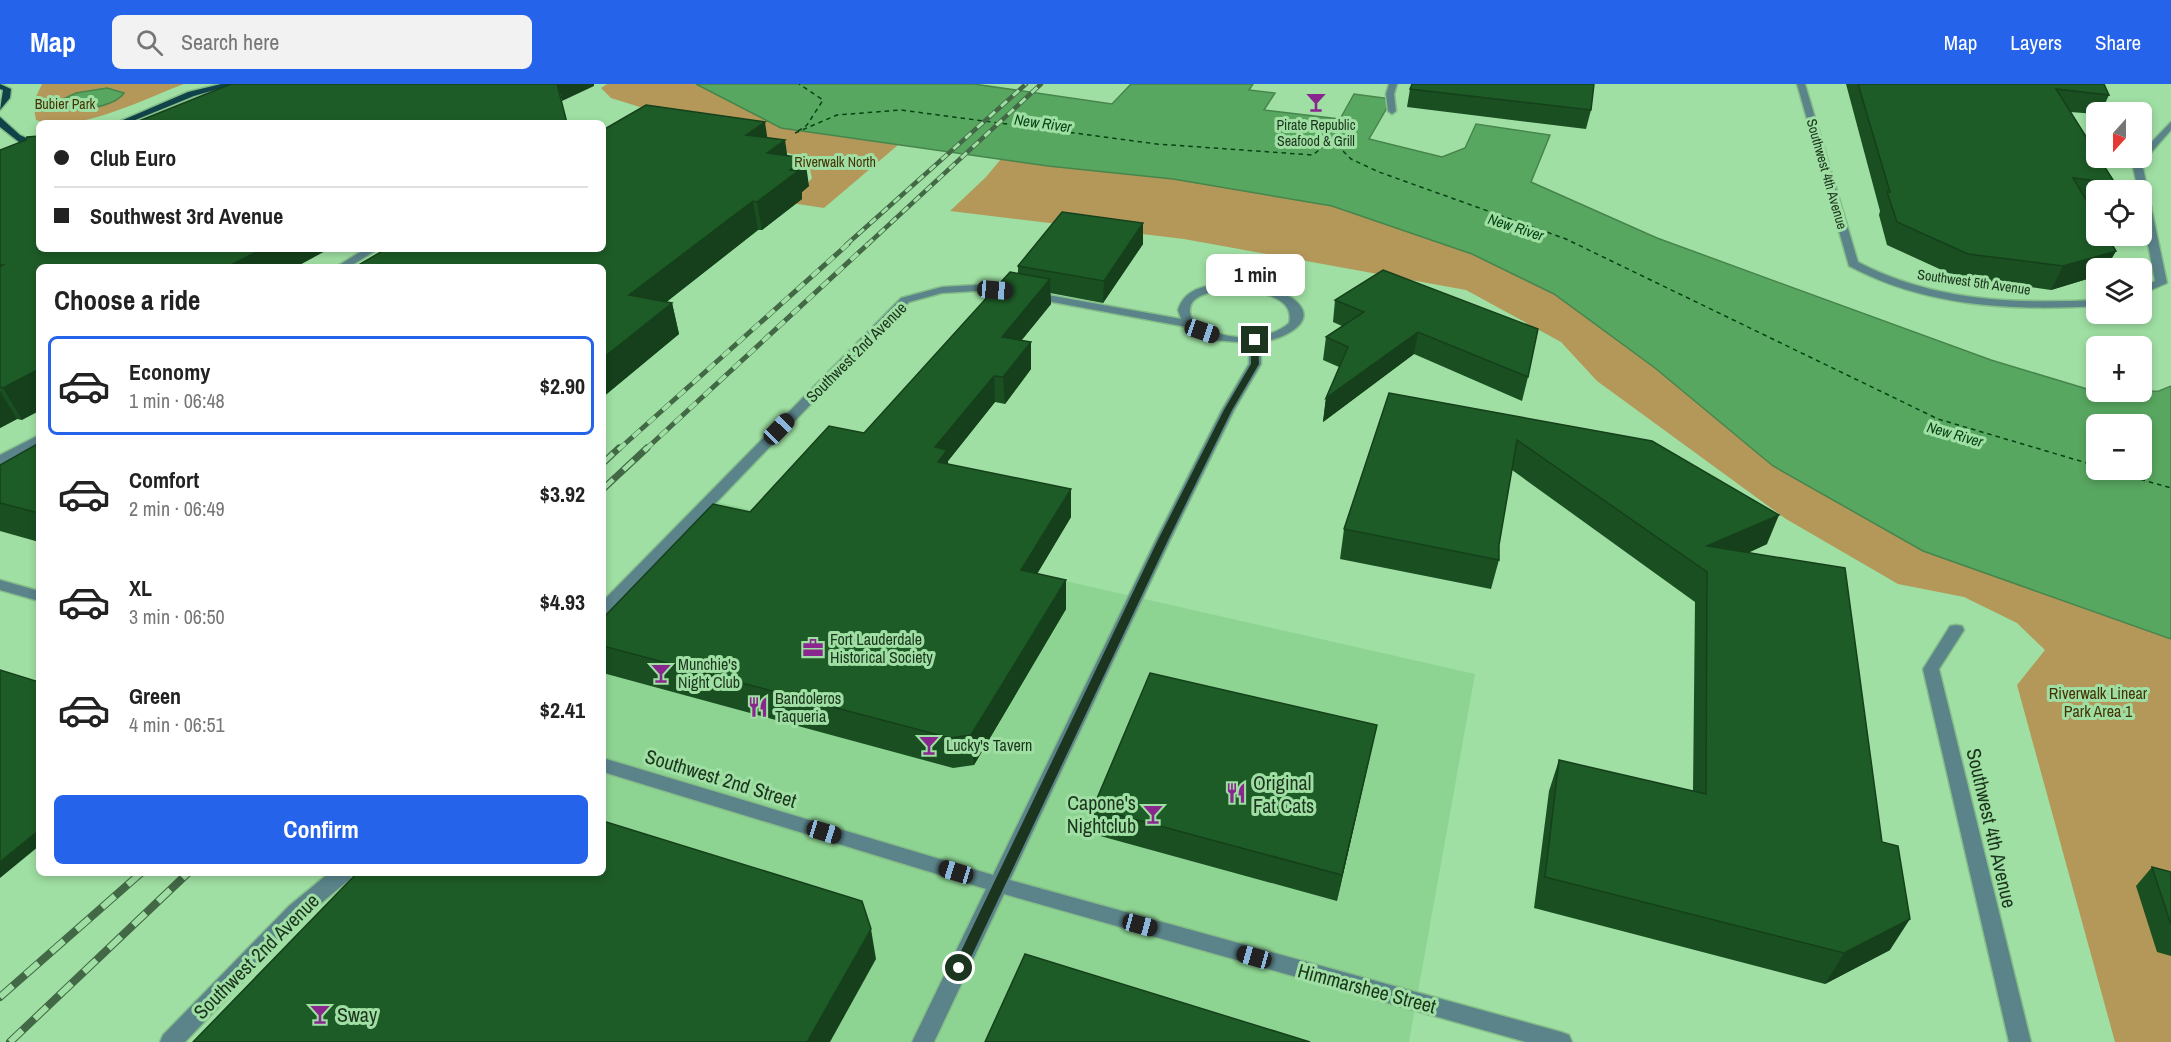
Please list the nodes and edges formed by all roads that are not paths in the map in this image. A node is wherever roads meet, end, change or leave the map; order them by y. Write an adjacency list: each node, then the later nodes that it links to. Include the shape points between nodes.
1 (1393, 84): 7 (street)
2 (1801, 84): 14 (street, Southwest 4th Avenue)
3 (227, 85): 5 (main road); 9 (main road, via 190,94)
4 (0, 86): 6 (main road, via 7,89)
5 (205, 101)
6 (0, 107)
7 (1392, 111)
8 (0, 120): 11 (main road)
9 (127, 120)
10 (2171, 125): 15 (street, via 2138,163 2161,283)
11 (36, 146)
12 (368, 252): 13 (street)
13 (346, 264)
14 (1853, 264): 16 (street, Southwest 5th Avenue, via 1872,276 1902,286 1959,297 2032,306)
15 (2152, 287)
16 (2086, 304)
17 (1190, 324): 18 (street, Southwest 2nd Avenue, via 1218,337); 18 (street, via 1184,306 1201,292 1252,287 1283,297 1297,314 1295,323 1279,334); 23 (street, Southwest 2nd Avenue, via 976,288 942,290 905,300)
18 (1255, 340): 27 (street, via 1255,364 1163,540)
19 (36, 441): 20 (street)
20 (0, 462)
21 (0, 585): 22 (street)
22 (36, 595)
23 (606, 607)
24 (1956, 630): 31 (street, Southwest 4th Avenue, via 1931,669)
25 (606, 766): 27 (street, Southwest 2nd Street)
26 (339, 876): 28 (street, Southwest 2nd Avenue, via 296,912)
27 (999, 885): 29 (street); 30 (street, Himmarshee Street)
28 (171, 1042)
29 (923, 1042)
30 (1561, 1042)
31 (2020, 1042)

